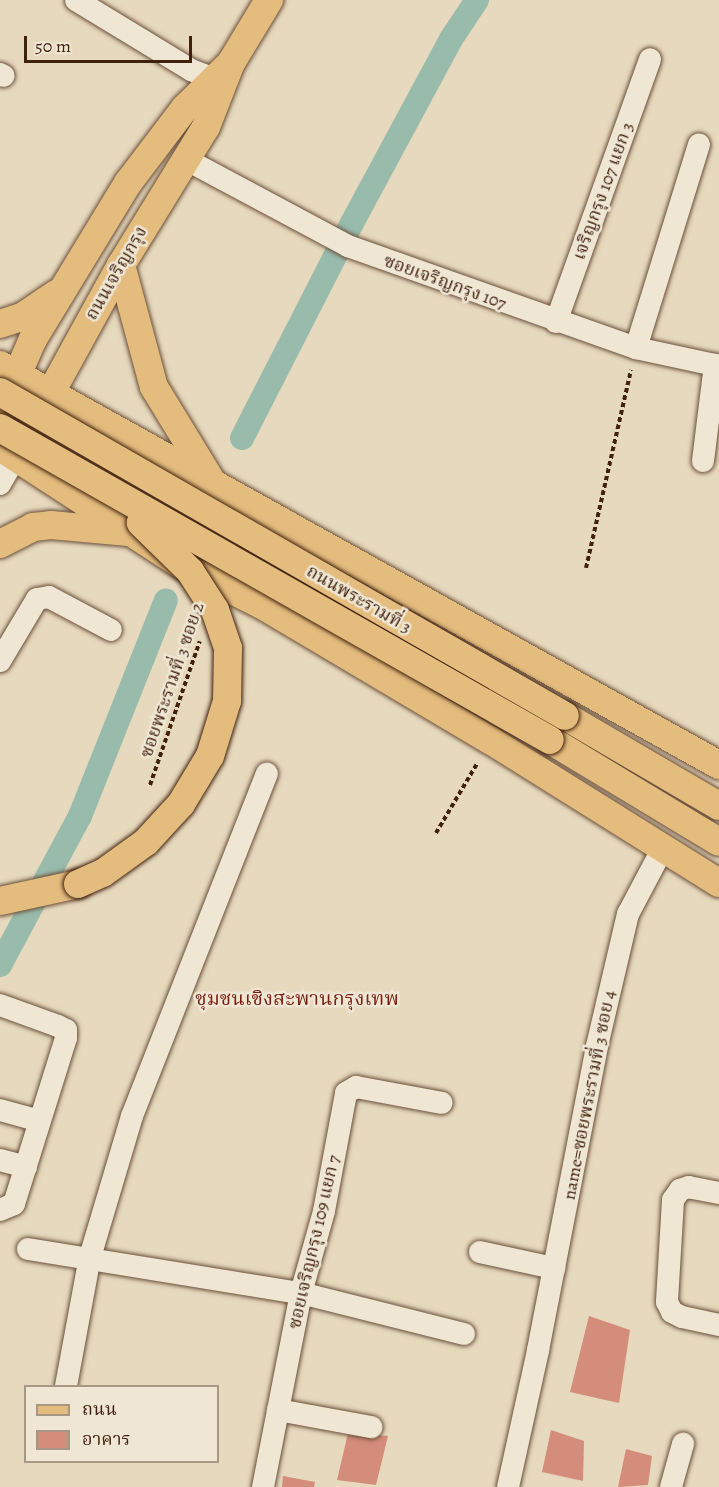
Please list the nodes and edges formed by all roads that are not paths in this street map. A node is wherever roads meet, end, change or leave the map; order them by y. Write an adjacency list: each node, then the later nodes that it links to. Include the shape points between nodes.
1 (76, 0): 4 (street, via 191,70)
2 (268, 0): 4 (main road, ถนนเจริญกรุง)
3 (650, 59): 9 (street, เจริญกรุง 107 แยก 3)
4 (222, 71): 6 (main road, ถนนเจริญกรุง, via 206,127); 8 (main road, ถนนเจริญกรุง, via 128,183)
5 (699, 145): 11 (street)
6 (187, 160): 7 (main road, ถนนเจริญกรุง); 9 (street, ซอยเจริญกรุง 107, via 338,241)
7 (121, 265): 14 (main road, ถนนเจริญกรุง); 20 (main road, via 154,387)
8 (62, 289): 10 (main road, via 22,317); 13 (main road, ถนนเจริญกรุง)
9 (556, 322): 11 (street, ซอยเจริญกรุง 107)
10 (0, 324)
11 (636, 348): 12 (street, ซอยเจริญกรุง 107)
12 (717, 366): 18 (street)
13 (5, 377): 14 (main road, ถนนพระรามที่ 3); 15 (main road, ถนนเจริญกรุง); 30 (main road, ถนนพระรามที่ 3, bridge)
14 (48, 392): 17 (main road, ถนนเจริญกรุง); 20 (main road, ถนนพระรามที่ 3)
15 (0, 414)
16 (0, 428): 21 (main road, ถนนพระรามที่ 3, bridge)
17 (8, 451): 19 (street, ถนนเจริญกรุง); 22 (main road)
18 (703, 461)
19 (0, 484)
20 (214, 485): 23 (main road, ถนนพระรามที่ 3)
21 (100, 486): 31 (main road, ถนนพระรามที่ 3, bridge, via 550,740); 34 (main road, bridge, via 174,553 203,588 228,648 227,700 198,781 146,842 103,873 78,884)
22 (134, 533): 24 (main road, via 51,525 33,527); 25 (main road, via 182,565)
23 (315, 540): 25 (main road, via 273,532 262,535 244,550 241,570); 28 (main road, ถนนพระรามที่ 3)
24 (0, 544)
25 (264, 606): 32 (main road)
26 (111, 630): 27 (street, via 48,597 37,599)
27 (0, 661)
28 (719, 765)
29 (267, 774): 45 (street, via 132,1116)
30 (719, 807)
31 (719, 842)
32 (663, 848): 33 (main road); 46 (street, name=ซอยพระรามที่ 3 ซอย 4, via 631,902 597,1046)
33 (719, 883)
34 (0, 901)
35 (0, 1005): 38 (street, via 66,1030)
36 (442, 1103): 47 (street, ซอยเจริญกรุง 109 แยก 7, via 356,1087 346,1093 324,1211)
37 (0, 1110): 38 (street)
38 (40, 1121): 40 (street)
39 (0, 1160): 40 (street)
40 (26, 1167): 42 (street, via 14,1204)
41 (719, 1193): 48 (street, via 689,1187 680,1190 673,1200 667,1302 672,1312 682,1317)
42 (0, 1210)
43 (28, 1249): 45 (street)
44 (480, 1252): 46 (street)
45 (90, 1257): 47 (street); 50 (street)
46 (554, 1268): 55 (street, name=ซอยพระรามที่ 3 ซอย 4)
47 (301, 1293): 49 (street); 51 (street, ซอยเจริญกรุง 109 แยก 7)
48 (719, 1324)
49 (464, 1334)
50 (66, 1385)
51 (278, 1410): 52 (street); 54 (street, ซอยเจริญกรุง 109 แยก 7)
52 (371, 1427)
53 (682, 1444): 56 (street)
54 (263, 1487)
55 (507, 1487)
56 (671, 1487)

